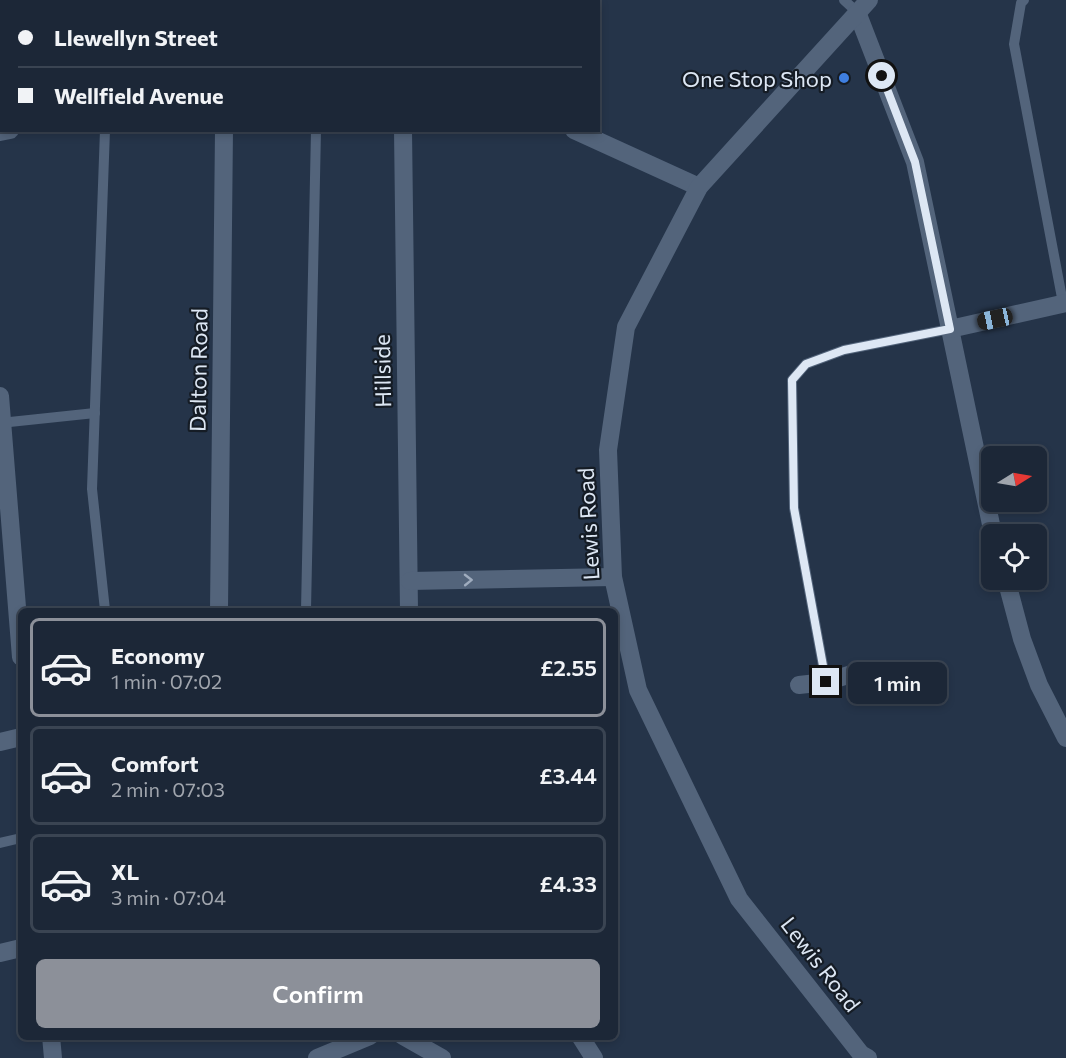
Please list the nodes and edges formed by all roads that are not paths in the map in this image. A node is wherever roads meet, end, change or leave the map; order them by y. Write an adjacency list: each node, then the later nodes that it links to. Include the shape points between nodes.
1 (1024, 0): 9 (lane, via 1014,44)
2 (857, 4): 8 (street, Lewis Road); 10 (street, via 915,162)
3 (105, 132): 12 (lane)
4 (224, 132): 19 (street, Dalton Road)
5 (316, 132): 20 (lane)
6 (403, 132): 16 (street, Hillside)
7 (578, 132): 8 (street)
8 (699, 187): 15 (street, Lewis Road, via 626,327 608,450)
9 (1065, 303): 10 (street)
10 (950, 329): 14 (street); 24 (lane, via 844,350 806,364 792,380 794,508)
11 (0, 396): 13 (street)
12 (95, 413): 13 (lane); 18 (lane, via 92,489)
13 (1, 422): 22 (street)
14 (991, 524)
15 (614, 577): 16 (street, one-way to 15); 41 (street, Lewis Road, via 638,690 740,899)
16 (410, 581): 21 (street, Hillside)
17 (1009, 590): 27 (street, via 1039,684)
18 (105, 608)
19 (219, 608)
20 (306, 608)
21 (409, 608)
22 (18, 622)
23 (861, 671): 24 (street)
24 (826, 682): 25 (street)
25 (799, 685)
26 (18, 738): 28 (street)
27 (1066, 738)
28 (0, 742)
29 (18, 839): 30 (lane)
30 (0, 843)
31 (18, 949): 32 (street)
32 (0, 953)
33 (51, 1040): 37 (street)
34 (360, 1040): 38 (street)
35 (410, 1040): 39 (street)
36 (583, 1040): 40 (street)
37 (53, 1058)
38 (317, 1058)
39 (442, 1058)
40 (594, 1058)
41 (868, 1058)

